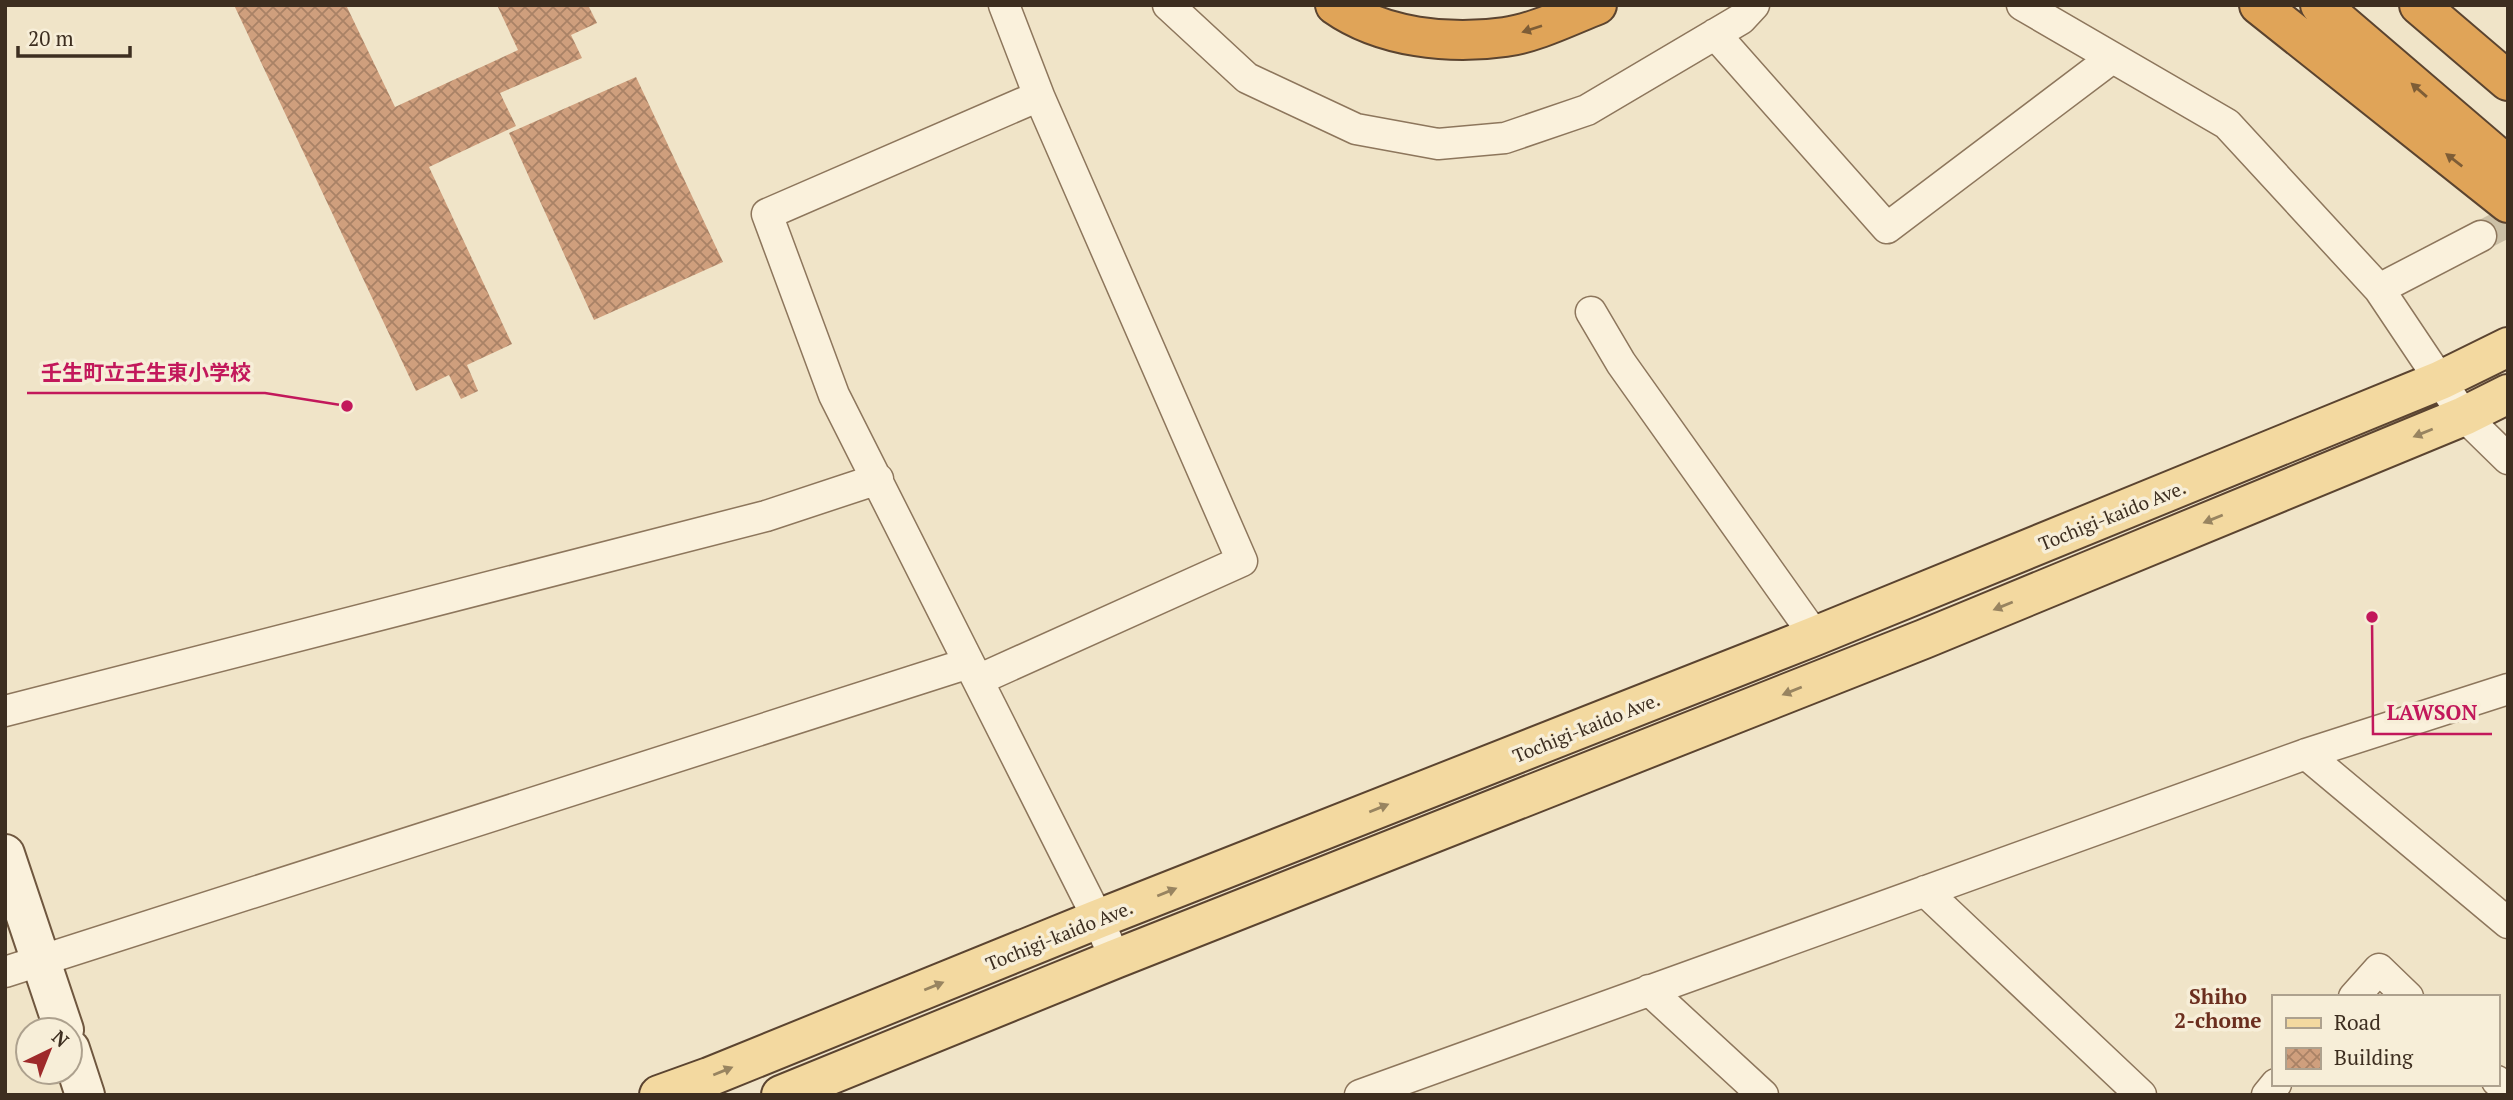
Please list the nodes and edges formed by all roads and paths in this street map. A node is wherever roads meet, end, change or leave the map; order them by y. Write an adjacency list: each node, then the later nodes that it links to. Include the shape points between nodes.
1 (1004, 5): 13 (street)
2 (1168, 5): 10 (street, via 1247,78 1356,129 1438,144 1505,138 1587,110)
3 (1335, 5): 4 (highway, one-way to 3, via 1508,37 1455,40 1400,32 1352,17)
4 (1597, 5)
5 (1754, 5): 10 (street)
6 (2022, 5): 11 (street)
7 (2259, 5): 15 (highway, one-way to 7)
8 (2320, 5): 14 (highway, one-way to 8)
9 (2419, 5): 12 (highway)
10 (1715, 34): 11 (street, via 1887,228)
11 (2112, 58): 17 (street, via 2227,124)
12 (2508, 81)
13 (1039, 96): 24 (street, via 767,214 834,395); 26 (street, via 1242,561)
14 (2508, 166)
15 (2508, 203)
16 (2481, 236): 17 (street)
17 (2379, 289): 20 (street)
18 (1591, 312): 25 (street, via 1621,363)
19 (2508, 347): 20 (main road, Tochigi-kaido Ave.)
20 (2441, 380): 22 (street); 25 (main road, Tochigi-kaido Ave.)
21 (2508, 394): 22 (main road)
22 (2464, 416): 23 (street); 34 (main road, one-way to 34, via 1924,639)
23 (2508, 459)
24 (878, 479): 26 (street); 28 (street, via 766,516)
25 (1815, 636): 32 (main road, Tochigi-kaido Ave., one-way to 25)
26 (974, 672): 32 (street); 35 (street)
27 (2508, 690): 29 (street)
28 (5, 711)
29 (2306, 754): 31 (street); 33 (street)
30 (5, 854): 35 (street)
31 (1925, 891): 37 (street); 45 (street)
32 (1098, 919): 34 (street); 41 (main road, Tochigi-kaido Ave., one-way to 32)
33 (2508, 923)
34 (1115, 959): 42 (main road)
35 (41, 961): 36 (street); 40 (street)
36 (5, 972)
37 (1649, 990): 43 (street); 44 (street)
38 (2356, 995): 39 (street, via 2379,969)
39 (2406, 995)
40 (59, 1016)
41 (659, 1095)
42 (781, 1095)
43 (1360, 1095)
44 (1763, 1095)
45 (2141, 1095)

